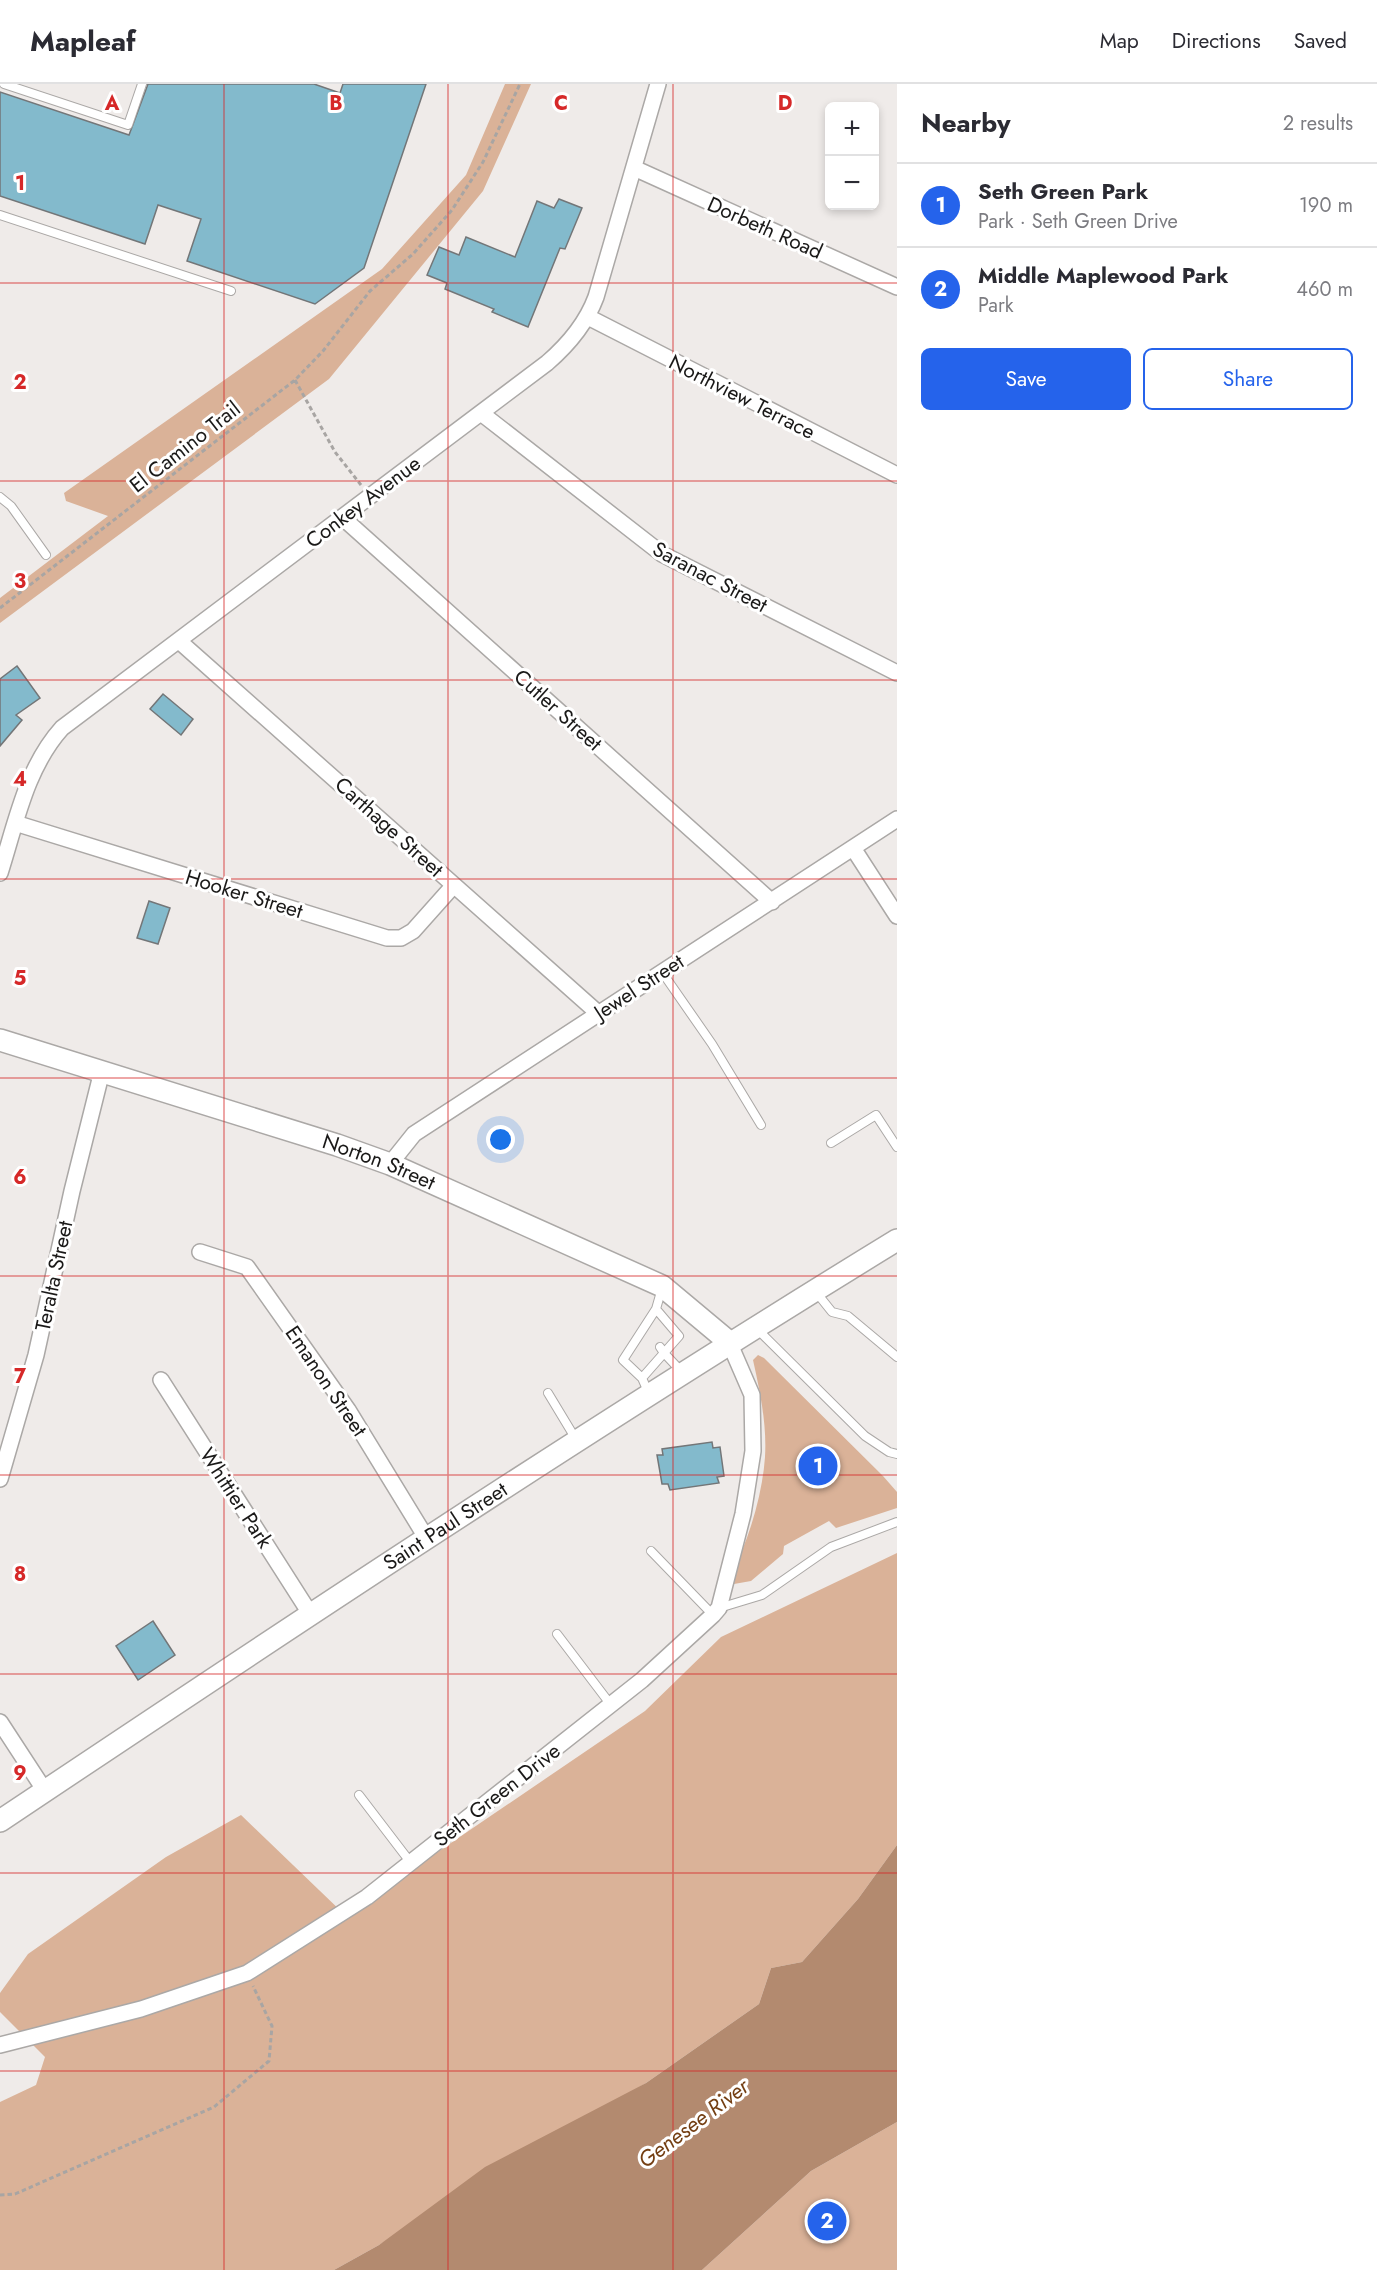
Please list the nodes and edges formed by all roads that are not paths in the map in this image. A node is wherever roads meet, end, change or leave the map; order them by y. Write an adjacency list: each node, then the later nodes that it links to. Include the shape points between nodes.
1 (4, 84): 2 (lane, via 128,125)
2 (142, 84)
3 (658, 84): 4 (street, Conkey Avenue)
4 (634, 168): 6 (street, Dorbeth Road); 8 (street, Conkey Avenue)
5 (0, 215): 7 (lane)
6 (897, 287)
7 (231, 291)
8 (588, 317): 9 (street, Conkey Avenue, via 558,354); 10 (street, Northview Terrace)
9 (481, 413): 12 (street, Conkey Avenue); 15 (street, Saranac Street, via 662,554)
10 (897, 475)
11 (0, 497): 13 (lane, via 11,506)
12 (343, 518): 14 (street, Conkey Avenue); 21 (street, Cutler Street)
13 (46, 555)
14 (179, 641): 17 (street, Conkey Avenue, via 83,710 53,738 32,775); 20 (street, Carthage Street)
15 (897, 674)
16 (897, 819): 18 (street, Jewel Street)
17 (15, 823): 19 (street, Conkey Avenue); 20 (street, Hooker Street, via 387,938 401,938 413,931)
18 (853, 848): 21 (street, Jewel Street); 22 (street)
19 (0, 873)
20 (454, 885): 24 (street, Carthage Street)
21 (772, 902): 23 (street, Jewel Street)
22 (897, 916)
23 (662, 972): 24 (street, Jewel Street); 27 (lane)
24 (598, 1013): 30 (street, Jewel Street, via 414,1134)
25 (0, 1040): 26 (main road, Norton Street)
26 (102, 1071): 30 (main road, Norton Street); 46 (street, Teralta Street, via 36,1355)
27 (761, 1125)
28 (831, 1143): 29 (lane, via 876,1115)
29 (897, 1147)
30 (390, 1164): 33 (main road, Norton Street)
31 (897, 1240): 34 (main road, Saint Paul Street)
32 (200, 1252): 48 (street, Emanon Street, via 247,1267 348,1410)
33 (662, 1286): 35 (lane); 37 (main road, Norton Street)
34 (815, 1290): 36 (main road, Saint Paul Street); 39 (lane, via 832,1312 848,1317)
35 (656, 1309): 38 (lane, via 679,1336); 41 (lane, via 623,1360)
36 (755, 1327): 37 (main road, Saint Paul Street); 45 (lane, via 865,1436)
37 (729, 1342): 40 (main road, Saint Paul Street); 50 (street, via 752,1395 753,1451 743,1514)
38 (662, 1350): 40 (lane); 41 (lane)
39 (897, 1357)
40 (683, 1374): 41 (main road, Saint Paul Street)
41 (646, 1378): 44 (main road, Saint Paul Street)
42 (161, 1380): 51 (street, Whittier Park)
43 (548, 1393): 44 (lane)
44 (578, 1442): 48 (main road, Saint Paul Street)
45 (897, 1454)
46 (0, 1479)
47 (897, 1522): 50 (lane, via 831,1547 762,1595)
48 (427, 1539): 51 (main road, Saint Paul Street)
49 (651, 1551): 50 (lane)
50 (716, 1611): 53 (street, Seth Green Drive)
51 (311, 1615): 55 (main road, Saint Paul Street)
52 (557, 1634): 53 (lane)
53 (611, 1705): 58 (street, Seth Green Drive)
54 (0, 1722): 55 (street)
55 (45, 1791): 57 (main road, Saint Paul Street)
56 (359, 1796): 58 (lane)
57 (0, 1821)
58 (411, 1863): 59 (street, Seth Green Drive, via 367,1897 247,1973 141,2009)
59 (0, 2045)

